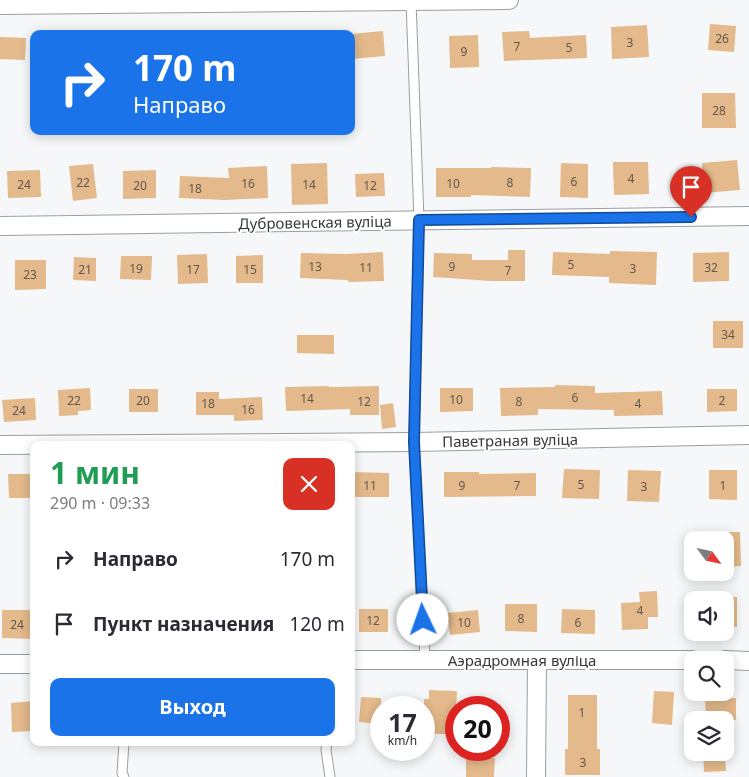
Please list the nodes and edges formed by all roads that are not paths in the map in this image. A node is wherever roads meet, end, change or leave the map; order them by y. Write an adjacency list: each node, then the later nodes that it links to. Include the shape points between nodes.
1 (509, 0): 2 (street)
2 (411, 1): 3 (street); 5 (lane)
3 (0, 5)
4 (749, 216): 5 (street, Дубровенская вуліца)
5 (419, 220): 6 (street, Дубровенская вуліца); 9 (lane)
6 (0, 226)
7 (749, 435): 9 (street, Паветраная вуліца)
8 (355, 442): 9 (street, Паветраная вуліца)
9 (414, 442): 13 (lane)
10 (0, 445): 11 (street, Паветраная вуліца)
11 (30, 445)
12 (355, 660): 13 (street, Аэрадромная вуліца)
13 (425, 660): 14 (street, Аэрадромная вуліца)
14 (537, 660): 15 (street, Аэрадромная вуліца); 24 (street)
15 (684, 660)
16 (734, 660): 17 (street)
17 (749, 661)
18 (0, 664): 19 (street)
19 (30, 664)
20 (124, 746): 22 (lane)
21 (326, 746): 23 (lane)
22 (124, 777)
23 (330, 777)
24 (536, 777)

